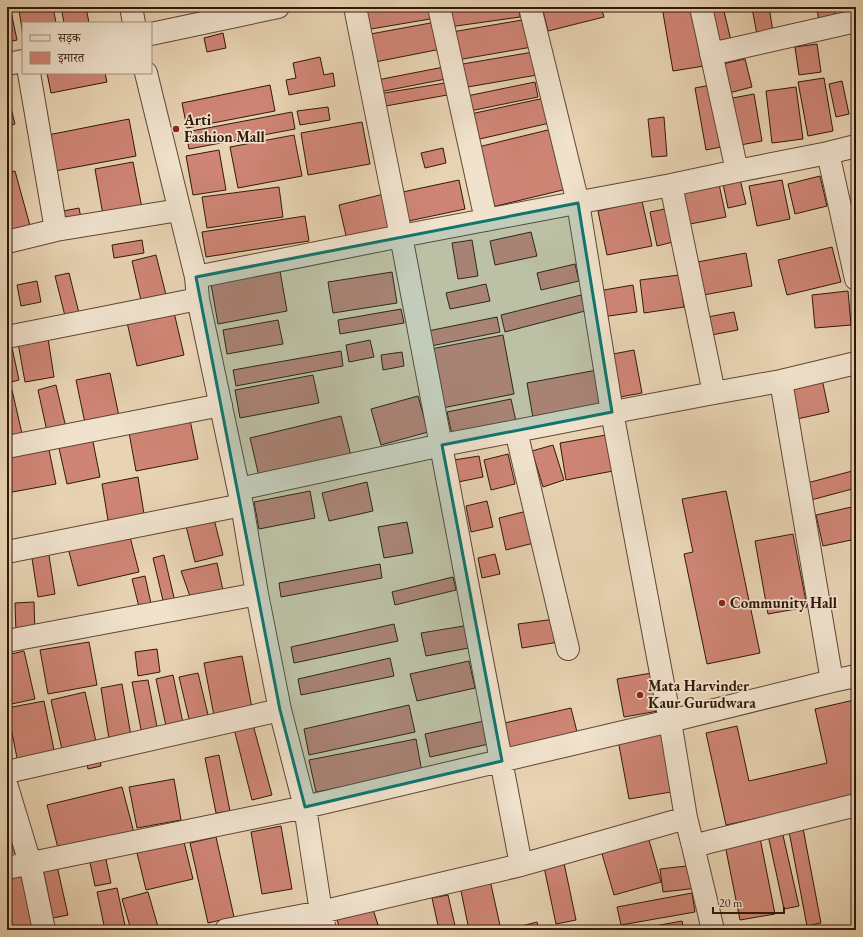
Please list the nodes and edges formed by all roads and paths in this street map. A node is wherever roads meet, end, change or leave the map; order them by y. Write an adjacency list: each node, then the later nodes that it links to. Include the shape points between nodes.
1 (131, 7): 8 (street)
2 (278, 7): 9 (street)
3 (355, 7): 23 (street)
4 (439, 7): 21 (street)
5 (530, 7): 19 (street)
6 (701, 7): 10 (street)
7 (856, 21): 10 (street)
8 (134, 22)
9 (152, 34)
10 (711, 54): 17 (street)
11 (22, 61): 12 (street)
12 (7, 64)
13 (29, 74): 22 (street)
14 (146, 74): 20 (street)
15 (856, 146): 16 (street)
16 (828, 153): 17 (street); 26 (street)
17 (737, 171): 18 (street)
18 (672, 185): 19 (street); 31 (street)
19 (578, 203): 21 (street); 33 (street)
20 (179, 210): 22 (street); 25 (street)
21 (486, 220): 23 (street)
22 (56, 230): 24 (street)
23 (401, 236): 25 (street); 35 (street)
24 (7, 242)
25 (196, 277): 27 (street)
26 (856, 279)
27 (198, 299): 28 (street); 32 (street)
28 (7, 337)
29 (856, 363): 30 (street)
30 (782, 381): 31 (street); 43 (street)
31 (714, 393): 33 (street)
32 (221, 405): 36 (street); 37 (street)
33 (612, 412): 34 (street); 45 (street)
34 (516, 431): 35 (street); 41 (street)
35 (442, 445): 37 (street); 46 (street)
36 (7, 447)
37 (240, 497): 38 (street); 39 (street)
38 (7, 552)
39 (257, 594): 40 (street); 44 (street)
40 (7, 641)
41 (568, 649)
42 (856, 676): 43 (street)
43 (832, 681): 45 (street)
44 (280, 710): 47 (street); 50 (street)
45 (670, 721): 46 (street); 51 (street)
46 (502, 761): 50 (street); 54 (street)
47 (7, 772)
48 (7, 787): 53 (street)
49 (856, 805): 52 (street)
50 (305, 807): 53 (street); 56 (street)
51 (686, 818): 52 (street); 54 (street)
52 (693, 846): 59 (street)
53 (30, 863): 55 (street); 57 (street)
54 (521, 865): 56 (street)
55 (7, 868)
56 (323, 921): 58 (street)
57 (44, 930)
58 (226, 930)
59 (713, 930)

